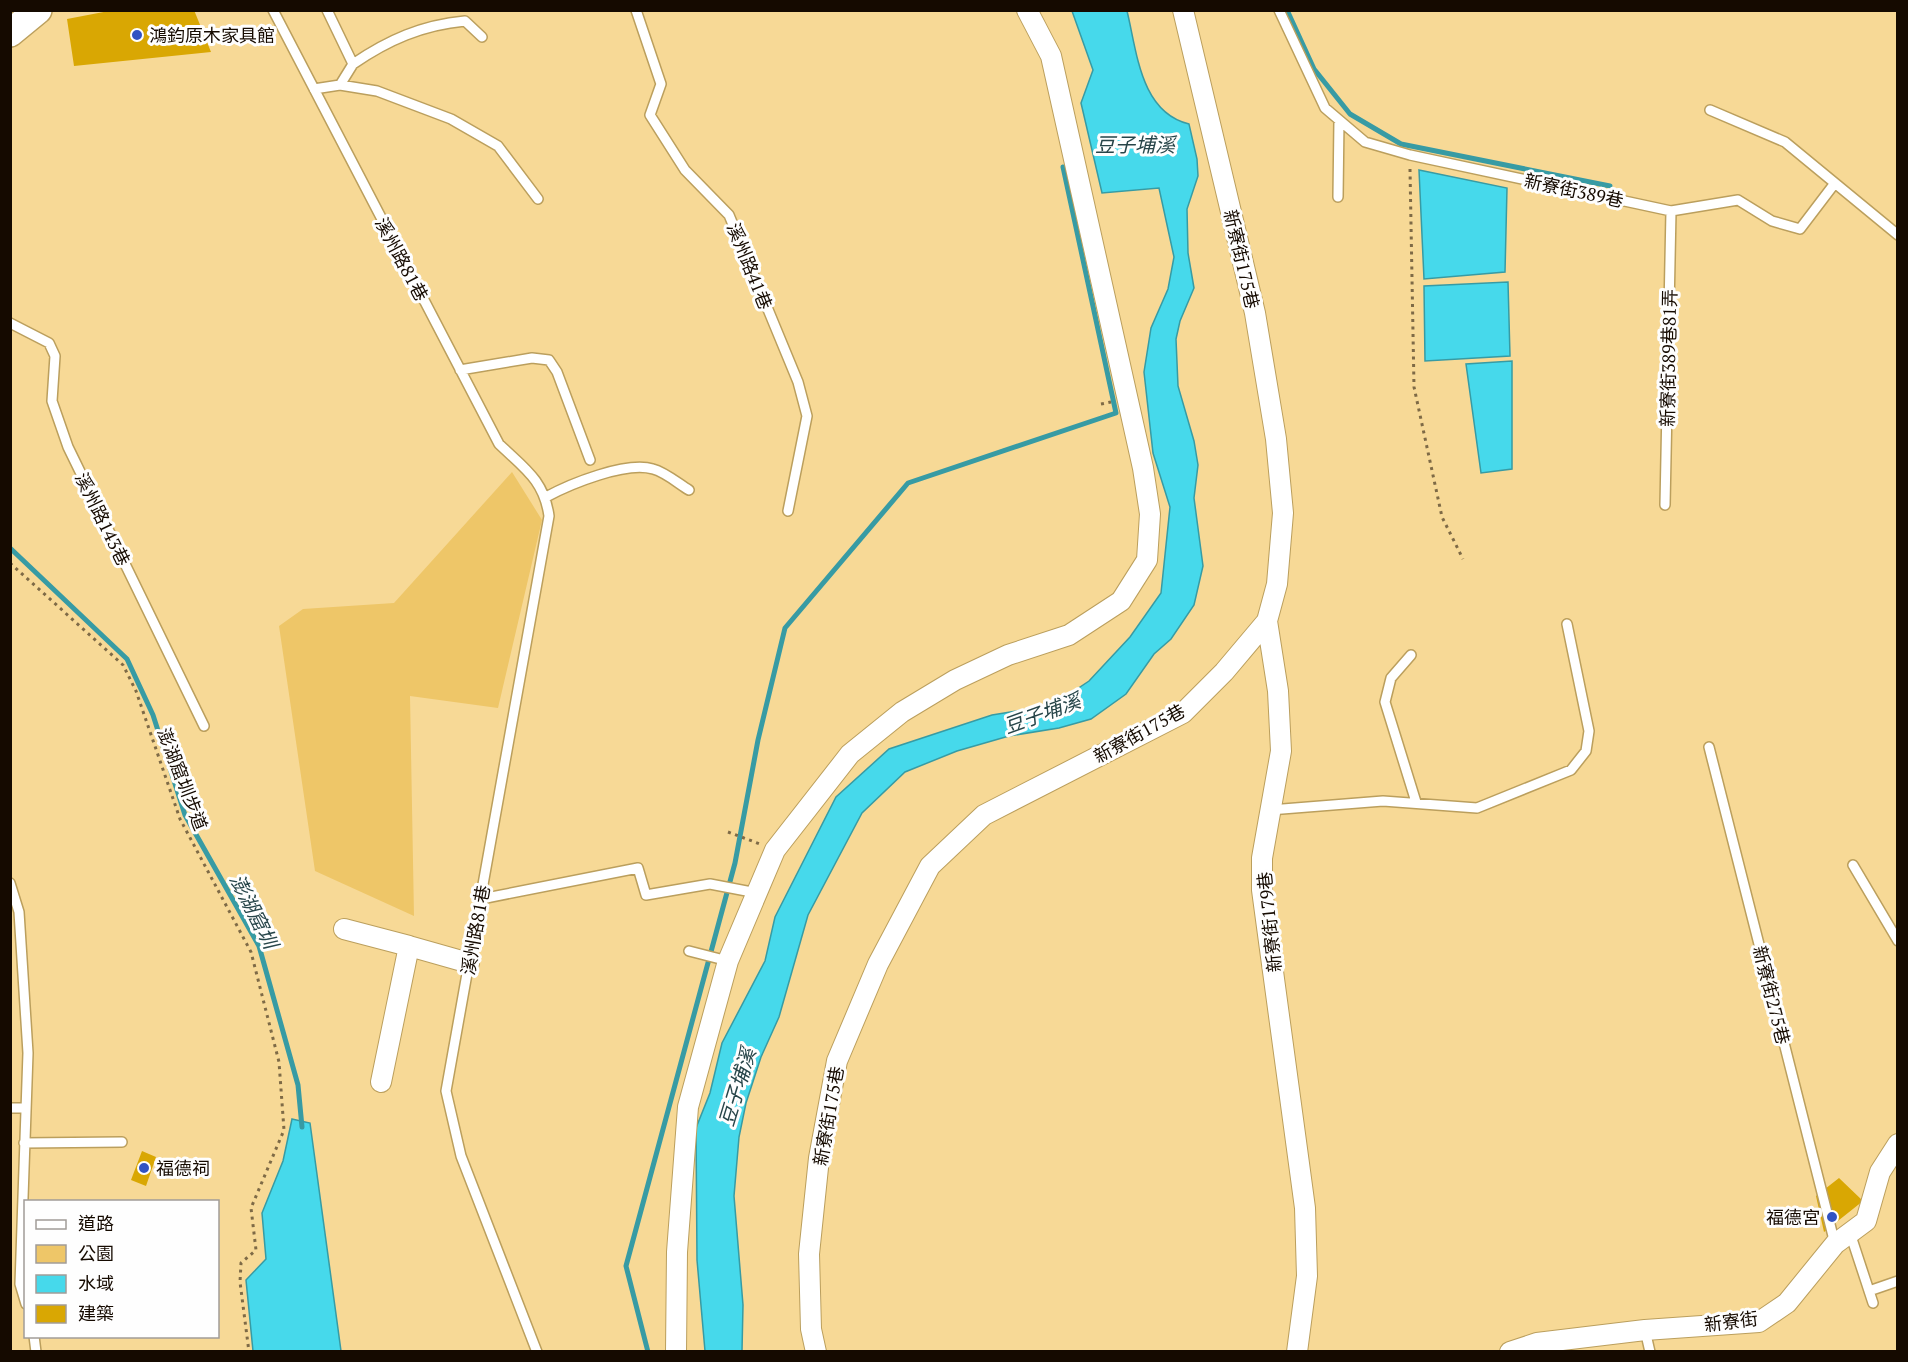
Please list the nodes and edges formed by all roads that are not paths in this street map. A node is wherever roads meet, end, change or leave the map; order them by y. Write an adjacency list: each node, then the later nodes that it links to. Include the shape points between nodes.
1 (38, 10): 8 (street)
2 (273, 10): 12 (lane, 溪州路81巷)
3 (327, 10): 10 (lane)
4 (636, 10): 26 (lane, 溪州路41巷, via 661,84 650,115 685,170 729,215 798,382 807,416)
5 (1028, 10): 36 (street, via 1050,56 1143,468 1150,514 1147,561 1121,601 1068,635 1008,654 956,680 902,712 850,754 776,850)
6 (1183, 10): 27 (street, 新寮街175巷, via 1255,313 1276,439 1283,513 1277,584)
7 (1279, 10): 14 (lane, 新寮街389巷, via 1325,108)
8 (10, 33)
9 (482, 37): 10 (lane, via 465,21 441,23 382,44)
10 (353, 64): 11 (lane)
11 (340, 85): 12 (lane); 17 (lane, via 377,91 452,119 498,146)
12 (314, 89): 21 (lane, 溪州路81巷)
13 (1710, 110): 15 (lane, via 1785,142)
14 (1339, 120): 16 (lane); 18 (lane, 新寮街389巷, via 1365,142 1410,155)
15 (1835, 183): 18 (lane, 新寮街389巷, via 1800,229 1772,221 1738,200); 19 (lane)
16 (1338, 197)
17 (538, 199)
18 (1671, 211): 25 (lane, 新寮街389巷81弄)
19 (1898, 235)
20 (10, 323): 30 (lane, 溪州路143巷, via 49,343 55,356 52,401 68,447)
21 (460, 370): 22 (lane, via 532,358 549,360); 24 (lane, 溪州路81巷, via 499,444 537,480)
22 (590, 460)
23 (689, 490): 24 (lane, via 653,469 639,468 573,482)
24 (546, 497): 37 (lane, 溪州路81巷, via 549,516)
25 (1665, 505)
26 (788, 511)
27 (1267, 621): 33 (street, 新寮街179巷, via 1278,691 1281,751); 58 (street, 新寮街175巷, via 1183,713 984,815 930,866 878,964 837,1061 819,1158 809,1254 811,1329)
28 (1567, 624): 32 (lane, via 1589,731 1586,751 1571,770 1477,808)
29 (1411, 655): 32 (lane, via 1391,678 1384,702)
30 (204, 726)
31 (1709, 747): 50 (lane, 新寮街275巷)
32 (1416, 802): 33 (lane)
33 (1269, 810): 59 (street, 新寮街179巷, via 1262,890 1305,1208 1307,1276)
34 (1853, 865): 39 (lane)
35 (10, 883): 46 (lane, via 21,936 28,1053)
36 (757, 893): 37 (lane, via 710,884 646,895 638,868); 42 (street)
37 (481, 899): 43 (lane, 溪州路81巷)
38 (344, 929): 40 (street)
39 (1898, 941)
40 (409, 946): 43 (street); 44 (street)
41 (690, 951): 42 (lane)
42 (722, 960): 57 (street, via 688,1107 677,1252)
43 (469, 963): 56 (lane, 溪州路81巷, via 446,1091 460,1156)
44 (381, 1082)
45 (10, 1108): 46 (lane)
46 (25, 1108): 48 (lane)
47 (122, 1142): 48 (lane)
48 (24, 1143): 53 (lane, via 20,1284)
49 (1898, 1144): 50 (street, 新寮街, via 1880,1172 1866,1221)
50 (1842, 1238): 52 (lane, 新寮街275巷); 55 (street, 新寮街, via 1786,1303 1760,1322)
51 (1898, 1281): 52 (lane)
52 (1869, 1291): 54 (lane, 新寮街275巷)
53 (24, 1297)
54 (1873, 1303)
55 (1645, 1330): 60 (street, 新寮街, via 1537,1343); 61 (lane)
56 (537, 1352)
57 (676, 1352)
58 (816, 1352)
59 (1297, 1352)
60 (1510, 1352)
61 (1650, 1352)

